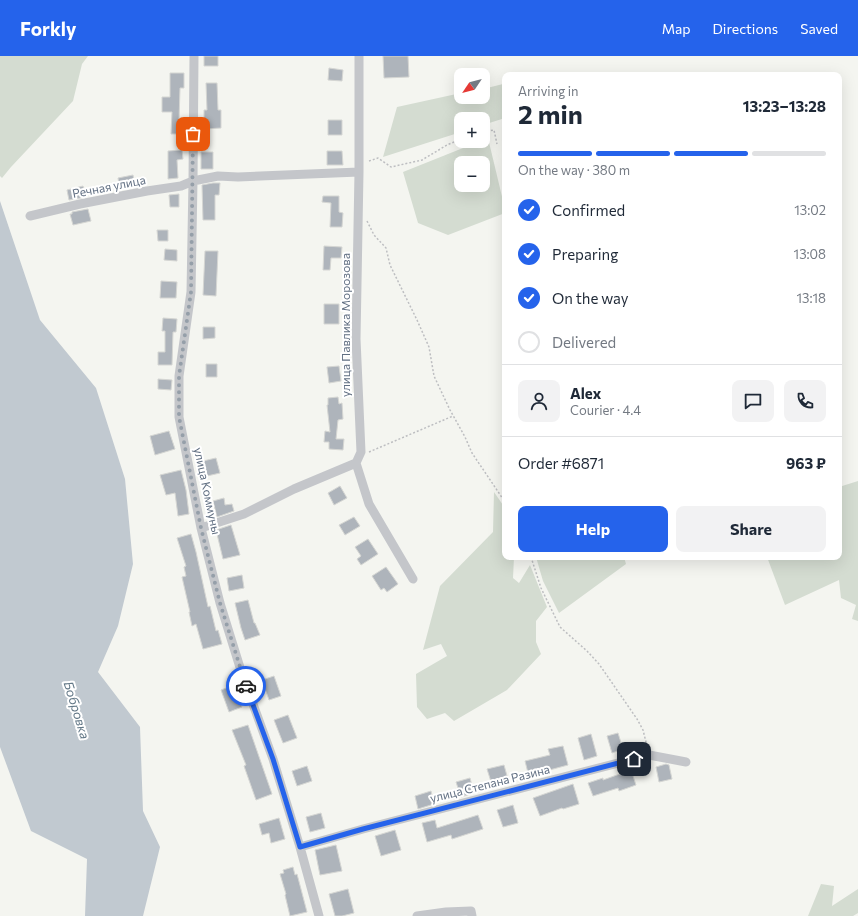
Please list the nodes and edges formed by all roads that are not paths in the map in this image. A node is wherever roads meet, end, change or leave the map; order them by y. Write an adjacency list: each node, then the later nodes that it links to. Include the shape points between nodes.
1 (194, 56): 4 (street, улица Коммуны)
2 (359, 56): 3 (street, улица Павлика Морозова)
3 (359, 168): 4 (street, Речная улица, via 238,177 218,176); 6 (street, улица Павлика Морозова, via 356,339 361,452)
4 (193, 181): 5 (street, Речная улица, via 181,186 80,204); 7 (street, улица Коммуны, via 191,292 179,376 179,417)
5 (30, 216)
6 (356, 462): 7 (street, via 244,514); 8 (street, via 369,504)
7 (201, 528): 10 (street, улица Коммуны, via 242,674 273,759)
8 (413, 579)
9 (686, 762): 10 (street, улица Степана Разина, via 649,755)
10 (300, 847): 11 (street, улица Коммуны)
11 (319, 916)
12 (418, 916): 13 (street, via 471,911)
13 (472, 916)

